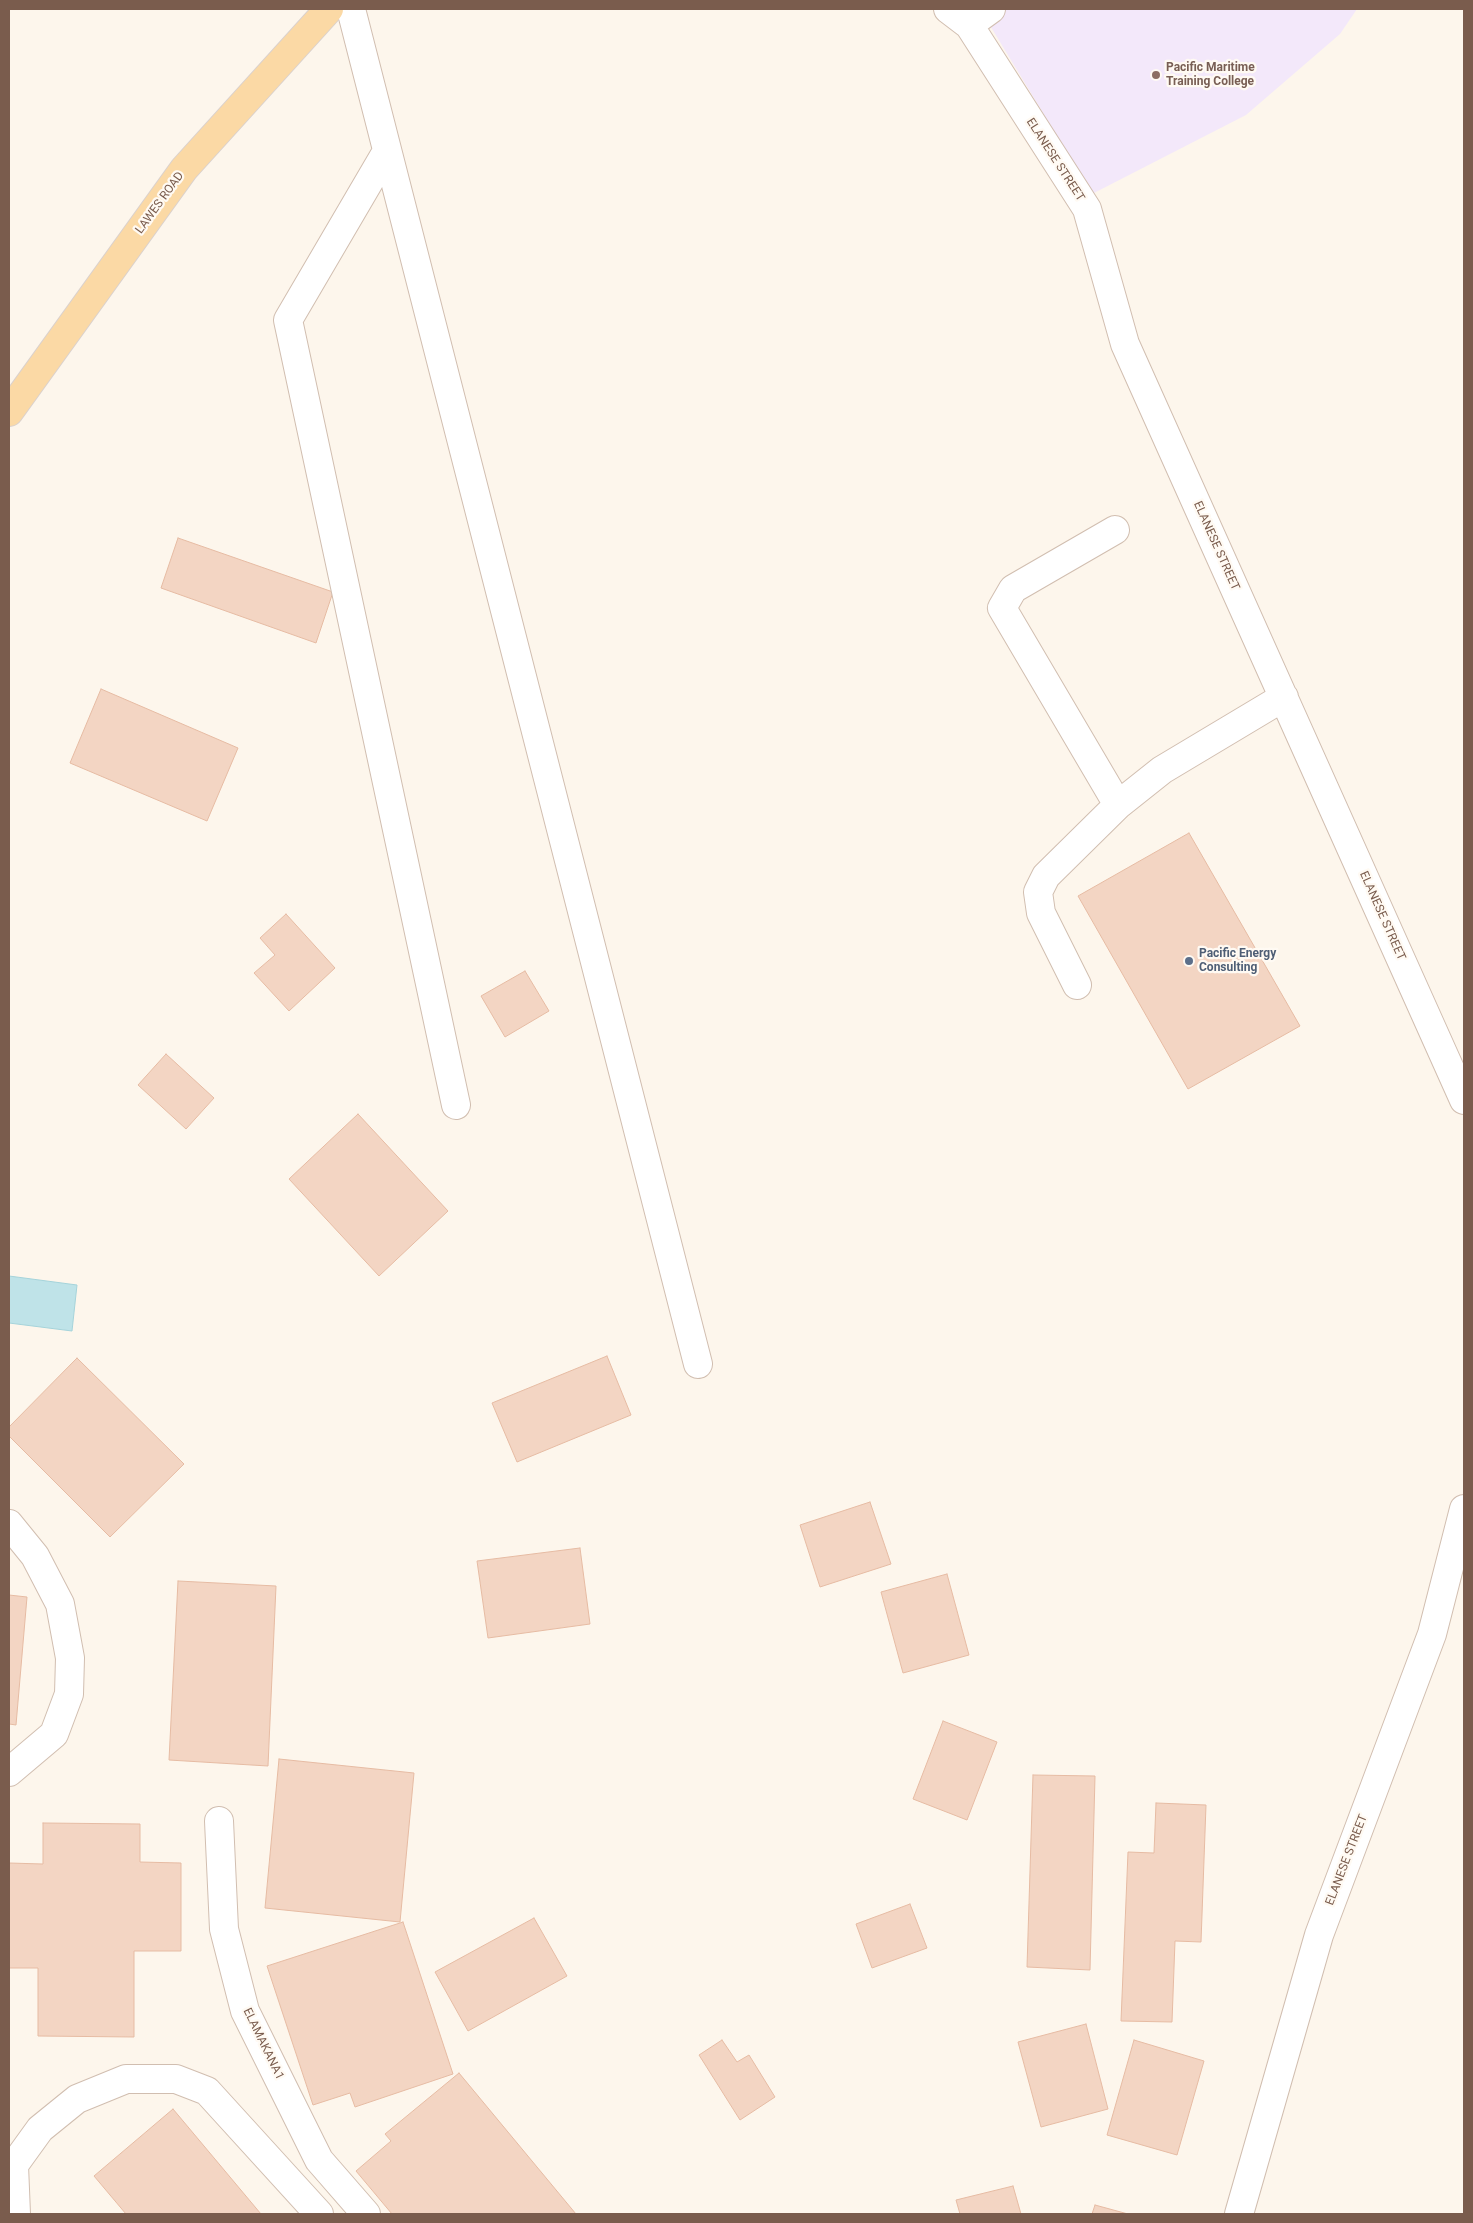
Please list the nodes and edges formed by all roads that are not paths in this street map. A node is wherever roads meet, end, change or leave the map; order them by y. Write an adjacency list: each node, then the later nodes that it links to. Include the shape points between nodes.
1 (329, 9): 6 (main road, LAWES ROAD, via 184,169)
2 (351, 9): 5 (street)
3 (990, 9): 4 (street)
4 (958, 17): 8 (street, ELANESE STREET, via 1087,209 1125,344)
5 (388, 151): 12 (street, via 288,320); 13 (street)
6 (9, 412)
7 (1115, 530): 9 (street, via 1012,589 1002,608)
8 (1284, 697): 9 (street, via 1162,770); 11 (street, ELANESE STREET)
9 (1118, 805): 10 (street, via 1046,876 1038,892 1041,913)
10 (1077, 985)
11 (1464, 1100)
12 (456, 1106)
13 (698, 1364)
14 (1464, 1509): 21 (street, ELANESE STREET, via 1432,1634 1319,1935)
15 (9, 1524): 16 (street, via 36,1556 60,1604 70,1658 69,1694 54,1734)
16 (9, 1772)
17 (219, 1821): 20 (street, ELAMAKANA1, via 224,1928 245,2011 319,2160)
18 (16, 2214): 19 (street, via 14,2165 40,2129 77,2099 126,2079 176,2079 207,2091)
19 (319, 2214)
20 (366, 2214)
21 (1239, 2214)

